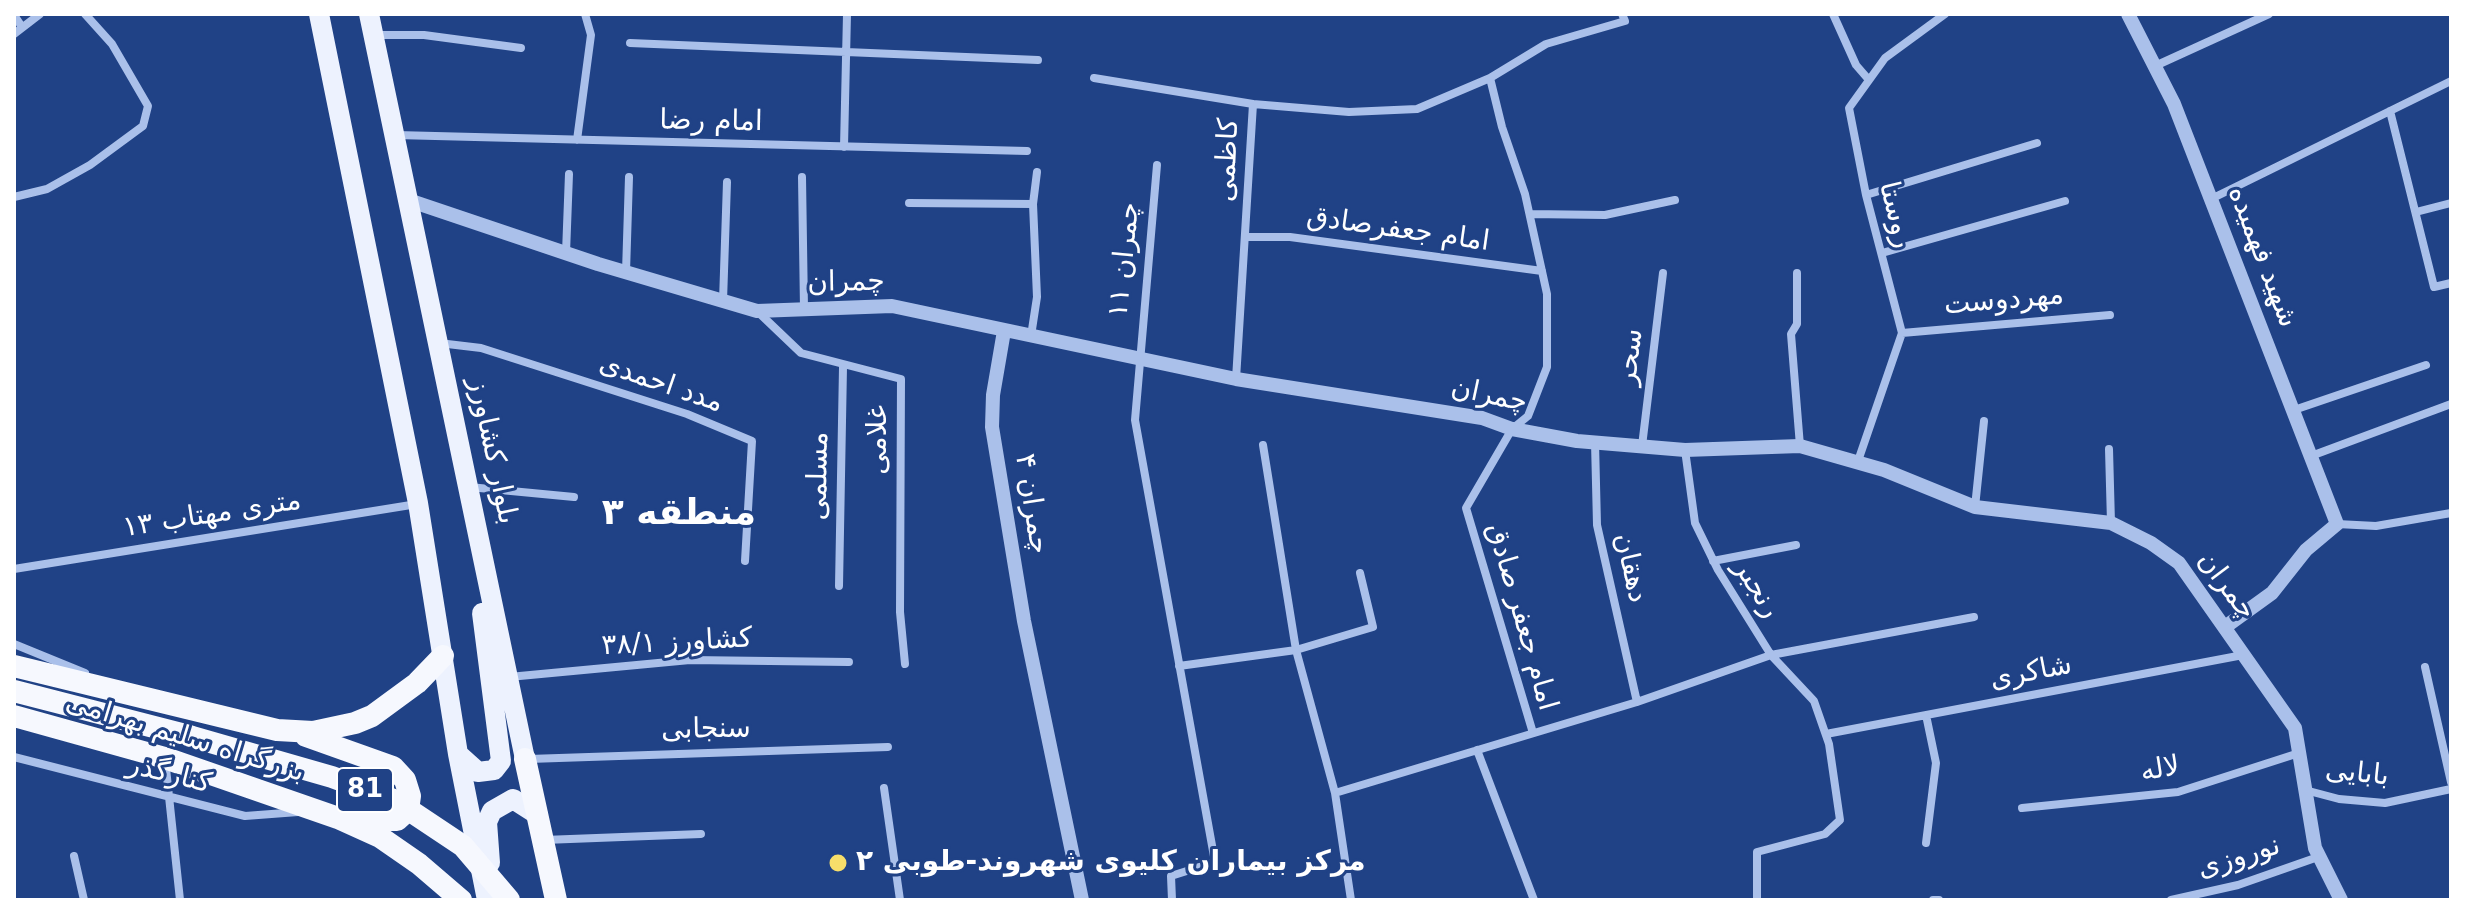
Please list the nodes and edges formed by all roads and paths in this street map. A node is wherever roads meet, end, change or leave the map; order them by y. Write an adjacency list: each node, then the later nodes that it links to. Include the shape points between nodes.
1 (40, 14): 13 (street)
2 (85, 14): 39 (street, via 112,44 148,106 143,126 47,189)
3 (319, 14): 83 (main road)
4 (369, 14): 15 (main road, بلوار کشاورز)
5 (585, 14): 28 (street, via 591,35)
6 (847, 14): 18 (street)
7 (1622, 14): 22 (street, via 1625,21 1546,44)
8 (1833, 14): 23 (street, via 1856,65)
9 (1945, 14): 23 (street, روستا, via 1885,58)
10 (2128, 14): 20 (street, شهید فهمیده)
11 (2269, 14): 20 (street)
12 (14, 15): 13 (street)
13 (22, 27): 14 (street)
14 (14, 34)
15 (374, 35): 17 (street, via 424,35); 27 (main road, بلوار کشاورز)
16 (630, 43): 18 (street)
17 (521, 48)
18 (846, 51): 19 (street); 30 (street)
19 (1038, 60)
20 (2155, 66): 40 (street, شهید فهمیده)
21 (1094, 78): 25 (street, کاظمی)
22 (1490, 78): 25 (street, via 1417,109 1349,112); 48 (street, امام جعفر صادق)
23 (1869, 80): 38 (street, روستا, via 1849,108)
24 (2451, 81): 26 (street)
25 (1253, 104): 49 (street, کاظمی)
26 (2390, 111): 40 (street); 47 (street)
27 (395, 135): 28 (street, امام رضا); 41 (main road, بلوار کشاورز)
28 (577, 140): 30 (street, امام رضا)
29 (2037, 143): 38 (street)
30 (844, 147): 31 (street, امام رضا)
31 (1027, 151)
32 (1157, 165): 65 (street, چمران ۱۱)
33 (1037, 172): 46 (street)
34 (569, 174): 50 (street)
35 (629, 177): 53 (street)
36 (802, 177): 58 (street)
37 (727, 182): 57 (street)
38 (1866, 195): 51 (street, روستا)
39 (14, 197)
40 (2211, 199): 70 (street, شهید فهمیده)
41 (408, 200): 50 (street, چمران); 64 (main road, بلوار کشاورز)
42 (1675, 200): 48 (street, via 1605,215)
43 (2065, 201): 51 (street)
44 (909, 203): 46 (street)
45 (2451, 203): 47 (street)
46 (1033, 204): 63 (street, via 1037,297)
47 (2416, 212): 56 (street, via 2434,287)
48 (1530, 214): 52 (street, امام جعفر صادق)
49 (1246, 237): 52 (street, امام جعفرصادق, via 1290,237); 68 (street, کاظمی)
50 (566, 253): 53 (street, چمران)
51 (1882, 253): 62 (street, روستا)
52 (1542, 271): 72 (street, امام جعفر صادق, via 1547,367 1528,416)
53 (626, 272): 57 (street, چمران)
54 (1663, 273): 75 (street, سحر)
55 (1797, 273): 76 (street, via 1797,324 1791,334)
56 (2451, 283)
57 (723, 301): 59 (street, چمران)
58 (804, 309): 59 (street, چمران); 61 (street, چمران, via 892,306)
59 (757, 311): 67 (street, غلامی, via 801,353)
60 (2110, 315): 62 (street, مهردوست)
61 (1004, 331): 63 (street, چمران); 145 (street, چمران ۴, via 992,427)
62 (1902, 333): 80 (street)
63 (1031, 337): 65 (street, چمران)
64 (438, 343): 81 (main road, بلوار کشاورز); 90 (street, مدد احمدی, via 481,348 549,369 752,441)
65 (1137, 359): 68 (street, چمران); 105 (street, چمران ۱۱, via 1135,420)
66 (2426, 365): 70 (street)
67 (843, 367): 94 (street, مسلمی); 103 (street, غلامی, via 901,379 900,612)
68 (1236, 379): 72 (street, چمران, via 1482,418)
69 (2451, 404): 79 (street)
70 (2294, 410): 79 (street, شهید فهمیده)
71 (1984, 421): 84 (street)
72 (1512, 429): 73 (street, چمران); 114 (street, امام جعفر صادق, via 1466,508)
73 (1595, 442): 75 (street, چمران); 110 (street, دهقان, via 1597,525)
74 (1263, 445): 98 (street)
75 (1642, 446): 78 (street, چمران)
76 (1800, 446): 78 (street, چمران); 80 (street, چمران)
77 (2109, 449): 86 (street)
78 (1685, 450): 91 (street, رنجبر, via 1695,523)
79 (2311, 456): 87 (street, شهید فهمیده)
80 (1858, 461): 84 (street, چمران)
81 (468, 487): 82 (street); 89 (main road, بلوار کشاورز)
82 (574, 497)
83 (418, 503): 92 (street, ۱۳ متری مهتاب); 101 (main road)
84 (1975, 507): 86 (street, چمران)
85 (2451, 513): 87 (street, via 2376,526)
86 (2111, 523): 96 (street, چمران, via 2179,563)
87 (2337, 524): 96 (street, via 2306,550 2272,593)
88 (1796, 545): 91 (street)
89 (483, 559): 107 (main road, بلوار کشاورز); 119 (main road, via 482,616 501,761 494,770 478,772)
90 (745, 561)
91 (1713, 561): 100 (street, رنجبر)
92 (14, 569)
93 (1360, 573): 98 (street, via 1373,627)
94 (839, 586)
95 (1974, 617): 100 (street)
96 (2225, 627): 99 (street, چمران)
97 (14, 644): 109 (street)
98 (1296, 650): 105 (street); 127 (street)
99 (2244, 654): 111 (street, شاکری); 118 (street, چمران, via 2295,728)
100 (1771, 655): 110 (street); 115 (street, رنجبر, via 1814,701)
101 (443, 656): 113 (highway, via 388,706 355,723 313,732); 119 (main road)
102 (849, 662): 107 (street, کشاورز ۳۸/۱, via 690,660)
103 (905, 664)
104 (14, 666): 109 (highway)
105 (1179, 666): 146 (street, چمران ۱۱, via 1215,862 1171,876)
106 (2425, 667): 123 (street)
107 (508, 677): 122 (main road, بلوار کشاورز)
108 (14, 691): 142 (highway, 81, bridge, via 332,777 394,800 463,846)
109 (152, 701): 113 (highway)
110 (1637, 702): 114 (street)
111 (1926, 715): 115 (street, شاکری); 135 (street, via 1936,763)
112 (14, 716): 121 (highway, بزرگراه سلیم بهرامی / 81)
113 (277, 730): 132 (highway, via 373,759 393,767 405,780 408,810 397,820)
114 (1533, 733): 117 (street)
115 (1826, 734): 149 (street, رنجبر, via 1840,820 1825,834 1757,852)
116 (888, 747): 122 (street, سنجابی)
117 (1477, 750): 127 (street); 148 (street)
118 (2299, 753): 126 (street, چمران); 129 (street, لاله, via 2178,792)
119 (458, 754): 141 (main road)
120 (14, 757): 128 (street, کنارگذر)
121 (165, 758): 128 (street); 130 (highway, بزرگراه سلیم بهرامی / 81)
122 (525, 759): 131 (highway, بلوار کشاورز)
123 (2451, 782)
124 (884, 788): 144 (street)
125 (2451, 789): 126 (street, بابایی, via 2385,803)
126 (2305, 790): 137 (street, چمران)
127 (1335, 793): 147 (street)
128 (169, 798): 130 (street, کنارگذر, via 245,816); 139 (street)
129 (2022, 808)
130 (316, 810): 132 (highway, بزرگراه سلیم بهرامی / 81)
131 (538, 815): 134 (highway, بلوار کشاورز); 141 (main road, via 513,799 492,811 487,822)
132 (338, 818): 140 (highway, 81, via 380,837)
133 (701, 834): 134 (street)
134 (544, 840): 143 (highway, بلوار کشاورز)
135 (1926, 843)
136 (74, 856): 138 (street)
137 (2318, 857): 150 (street, نوروزی, via 2238,885); 151 (street, چمران)
138 (84, 900)
139 (180, 900)
140 (461, 900)
141 (489, 900)
142 (509, 900)
143 (556, 900)
144 (900, 900)
145 (1082, 900)
146 (1172, 900)
147 (1351, 900)
148 (1534, 900)
149 (1757, 900)
150 (2171, 900)
151 (2341, 900)

